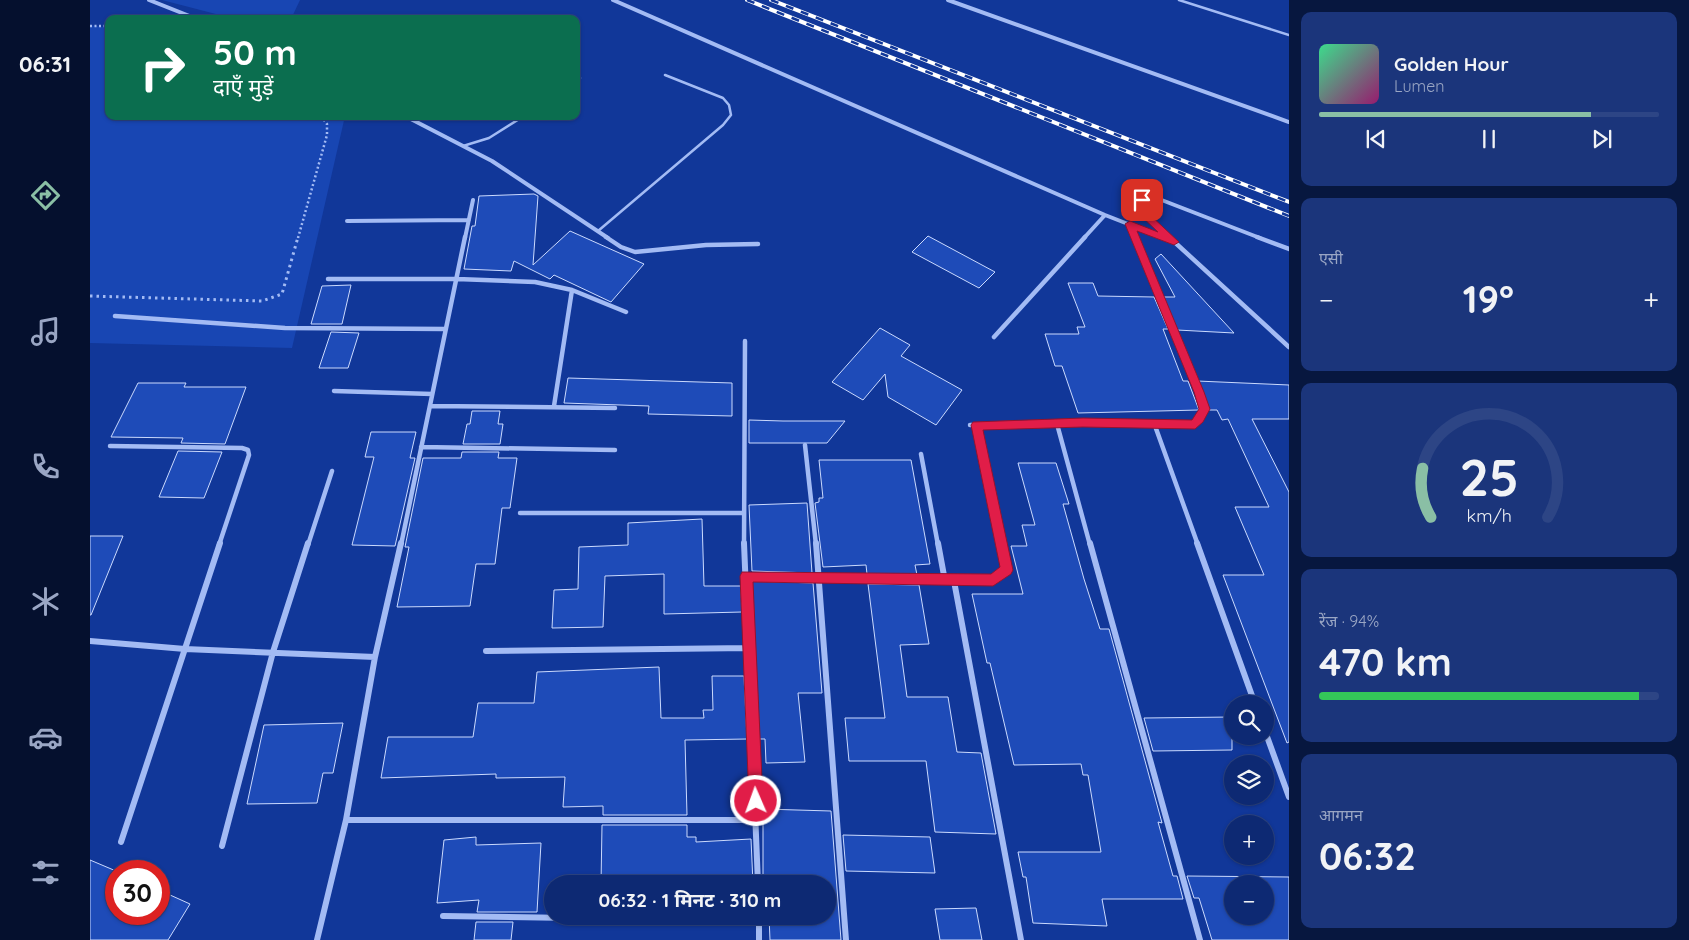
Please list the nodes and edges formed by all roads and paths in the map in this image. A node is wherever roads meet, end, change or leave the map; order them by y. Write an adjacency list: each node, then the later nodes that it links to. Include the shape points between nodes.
1 (149, 0): 5 (street)
2 (613, 0): 16 (street)
3 (948, 0): 13 (street)
4 (1179, 0): 8 (lane)
5 (188, 15)
6 (90, 26): 7 (path)
7 (105, 26)
8 (1289, 35)
9 (665, 75): 20 (lane, via 723,98 731,115)
10 (324, 120): 27 (path, via 327,135 282,294 262,301)
11 (413, 120): 14 (street)
12 (518, 120): 14 (lane, via 489,138)
13 (1289, 122)
14 (463, 146): 20 (street, via 492,161)
15 (473, 200): 17 (street)
16 (1105, 215): 19 (street); 31 (street)
17 (469, 220): 18 (street); 25 (street)
18 (347, 221)
19 (1130, 224): 21 (street); 39 (street, via 1204,409 1195,424)
20 (598, 231): 22 (street, via 621,247 635,252)
21 (1174, 242): 23 (street, via 1144,213 1140,205 1142,200 1159,199); 33 (street)
22 (758, 244)
23 (1289, 249)
24 (328, 279): 25 (street)
25 (457, 279): 26 (street, via 535,282); 30 (street)
26 (572, 290): 28 (street); 37 (street)
27 (90, 296)
28 (626, 312)
29 (115, 316): 30 (street, via 285,328)
30 (446, 329): 35 (street)
31 (994, 337)
32 (745, 341): 48 (street)
33 (1289, 347)
34 (334, 391): 35 (street)
35 (432, 394): 36 (street)
36 (430, 406): 37 (street); 43 (street)
37 (554, 406): 38 (street)
38 (615, 408)
39 (1154, 423): 40 (street); 59 (street)
40 (1057, 424): 52 (street, via 973,425 1006,570 993,580); 74 (street)
41 (805, 445): 50 (street)
42 (110, 446): 55 (street, via 248,450)
43 (421, 447): 44 (street); 58 (street)
44 (616, 450)
45 (921, 454): 51 (street)
46 (332, 471): 57 (street)
47 (520, 513): 48 (street)
48 (743, 513): 49 (street)
49 (746, 576): 50 (street); 54 (street)
50 (820, 578): 51 (street); 72 (street)
51 (946, 581): 52 (street)
52 (954, 581): 73 (street)
53 (90, 641): 55 (street)
54 (750, 648): 56 (street); 63 (street)
55 (185, 649): 57 (street); 64 (street)
56 (486, 651)
57 (273, 652): 58 (street); 65 (street)
58 (375, 657): 62 (street)
59 (1252, 695)
60 (1270, 745): 61 (street)
61 (1289, 797)
62 (346, 820): 63 (street); 70 (street)
63 (757, 820): 66 (street)
64 (121, 842)
65 (222, 846)
66 (758, 875)
67 (443, 916): 68 (street)
68 (544, 917)
69 (759, 925): 71 (street)
70 (317, 940)
71 (759, 940)
72 (846, 940)
73 (1020, 940)
74 (1200, 940)

